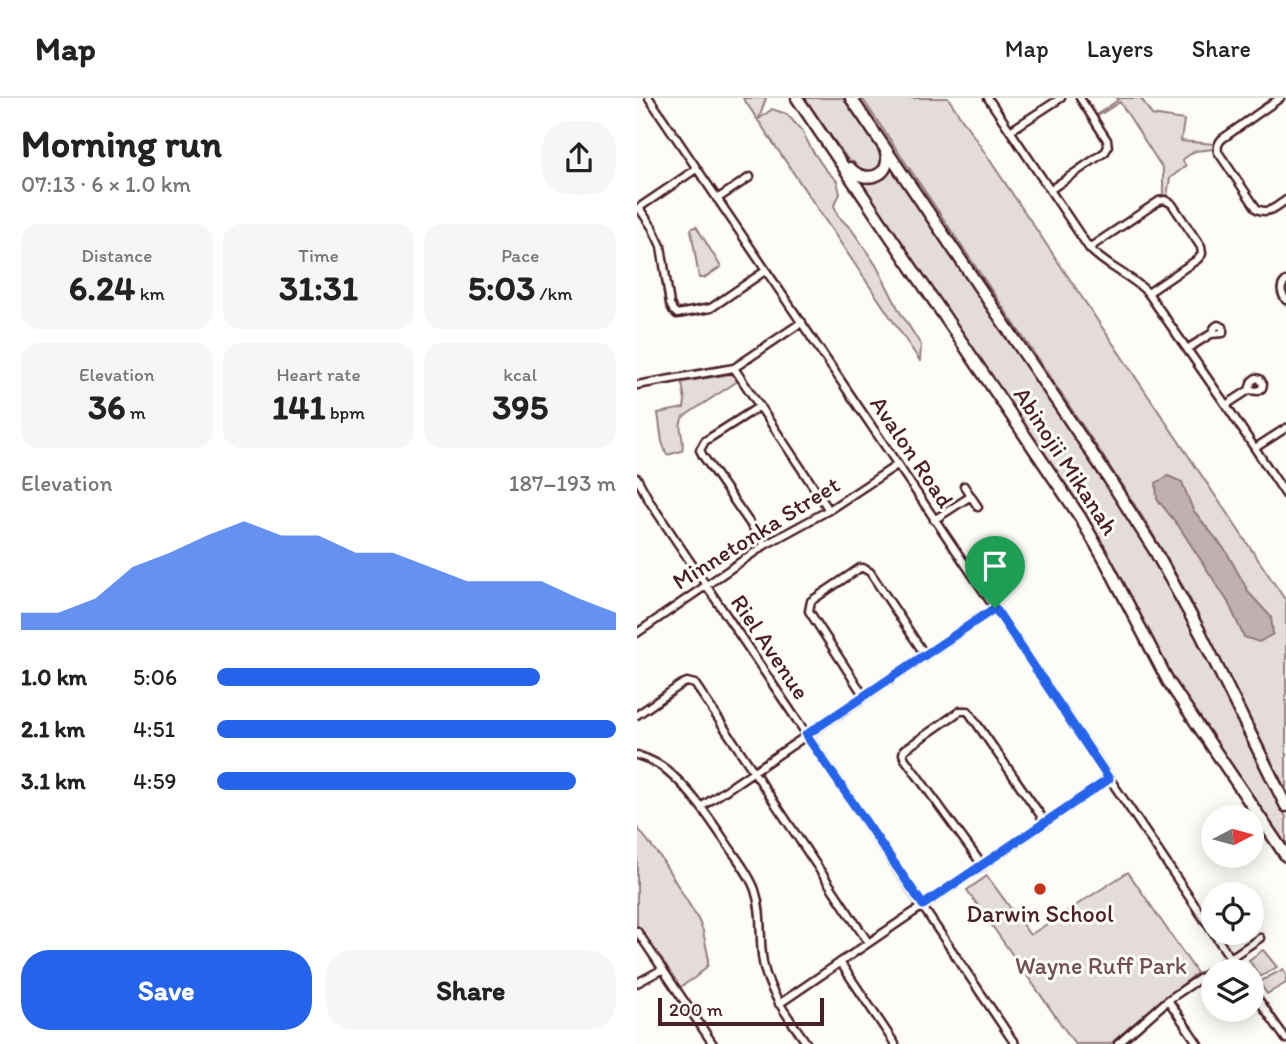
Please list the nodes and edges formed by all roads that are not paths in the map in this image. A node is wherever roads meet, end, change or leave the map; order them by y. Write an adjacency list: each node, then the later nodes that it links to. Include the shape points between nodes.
1 (659, 98): 7 (street)
2 (851, 98): 10 (main road, Abinojii Mikanah)
3 (988, 98): 9 (street)
4 (1061, 98): 9 (street)
5 (1080, 98): 13 (street, via 1108,147)
6 (1280, 98): 15 (street, via 1222,139 1217,148 1257,209 1268,212)
7 (650, 100): 11 (street, Avalon Road)
8 (799, 101): 10 (main road, via 857,175 880,173 888,163); 56 (main road, Abinojii Mikanah, via 1080,517 1168,681)
9 (1010, 131): 13 (street)
10 (885, 149): 53 (main road, Abinojii Mikanah, via 1155,551)
11 (696, 169): 14 (street, Avalon Road); 16 (street)
12 (750, 177): 14 (street)
13 (1050, 190): 17 (street)
14 (717, 200): 18 (street, Avalon Road)
15 (1286, 200)
16 (638, 209): 18 (street, via 661,246 670,304 677,314 711,308)
17 (1089, 248): 20 (street); 20 (street, via 1159,201 1172,204 1202,254)
18 (765, 271): 22 (street, Avalon Road)
19 (1286, 281): 21 (street, via 1281,291)
20 (1147, 293): 24 (street)
21 (1286, 300)
22 (802, 322): 25 (street); 32 (street, Avalon Road)
23 (1211, 334): 24 (street)
24 (1187, 349): 28 (street)
25 (734, 368): 26 (street); 29 (street)
26 (637, 385)
27 (1249, 390): 28 (street)
28 (1226, 405): 31 (street)
29 (760, 406): 38 (street); 40 (street, via 705,441 700,450)
30 (1286, 428): 31 (street)
31 (1255, 449): 35 (street)
32 (897, 465): 38 (street, Minnetonka Street); 39 (street, Avalon Road)
33 (637, 478): 43 (street, Riel Avenue)
34 (964, 486): 36 (street)
35 (1286, 495)
36 (971, 496): 37 (street); 39 (street)
37 (978, 507)
38 (829, 510): 40 (street, Minnetonka Street)
39 (934, 520): 42 (street, Avalon Road)
40 (765, 545): 43 (street, Minnetonka Street)
41 (1011, 561): 42 (street)
42 (978, 583): 44 (street, Avalon Road)
43 (706, 586): 45 (street, Minnetonka Street); 49 (street, Riel Avenue)
44 (995, 608): 46 (street); 52 (street, Avalon Road)
45 (637, 633)
46 (925, 655): 47 (street); 47 (street, via 870,572 856,570 811,601 809,611)
47 (864, 696): 49 (street)
48 (637, 715): 51 (street, via 692,682)
49 (806, 735): 51 (street); 58 (street, Riel Avenue)
50 (637, 755): 54 (street, via 670,772)
51 (754, 771): 54 (street); 60 (street)
52 (1109, 779): 55 (street); 62 (street, Avalon Road)
53 (1286, 806)
54 (701, 807): 67 (street, via 755,891 761,956)
55 (1046, 823): 57 (street); 57 (street, via 968,711 960,711 904,750 905,760)
56 (1286, 856)
57 (983, 866): 58 (street)
58 (923, 905): 60 (street); 73 (street, Riel Avenue)
59 (637, 931): 64 (street)
60 (868, 942): 63 (street)
61 (1250, 945): 62 (street)
62 (1230, 958): 66 (street)
63 (840, 962): 67 (street); 72 (street)
64 (663, 969): 65 (street); 70 (street)
65 (637, 983)
66 (1168, 1000): 74 (street); 75 (street)
67 (779, 1004): 71 (street)
68 (1264, 1008): 69 (street)
69 (1286, 1039)
70 (713, 1044)
71 (807, 1044)
72 (895, 1044)
73 (1015, 1044)
74 (1118, 1044)
75 (1199, 1044)

